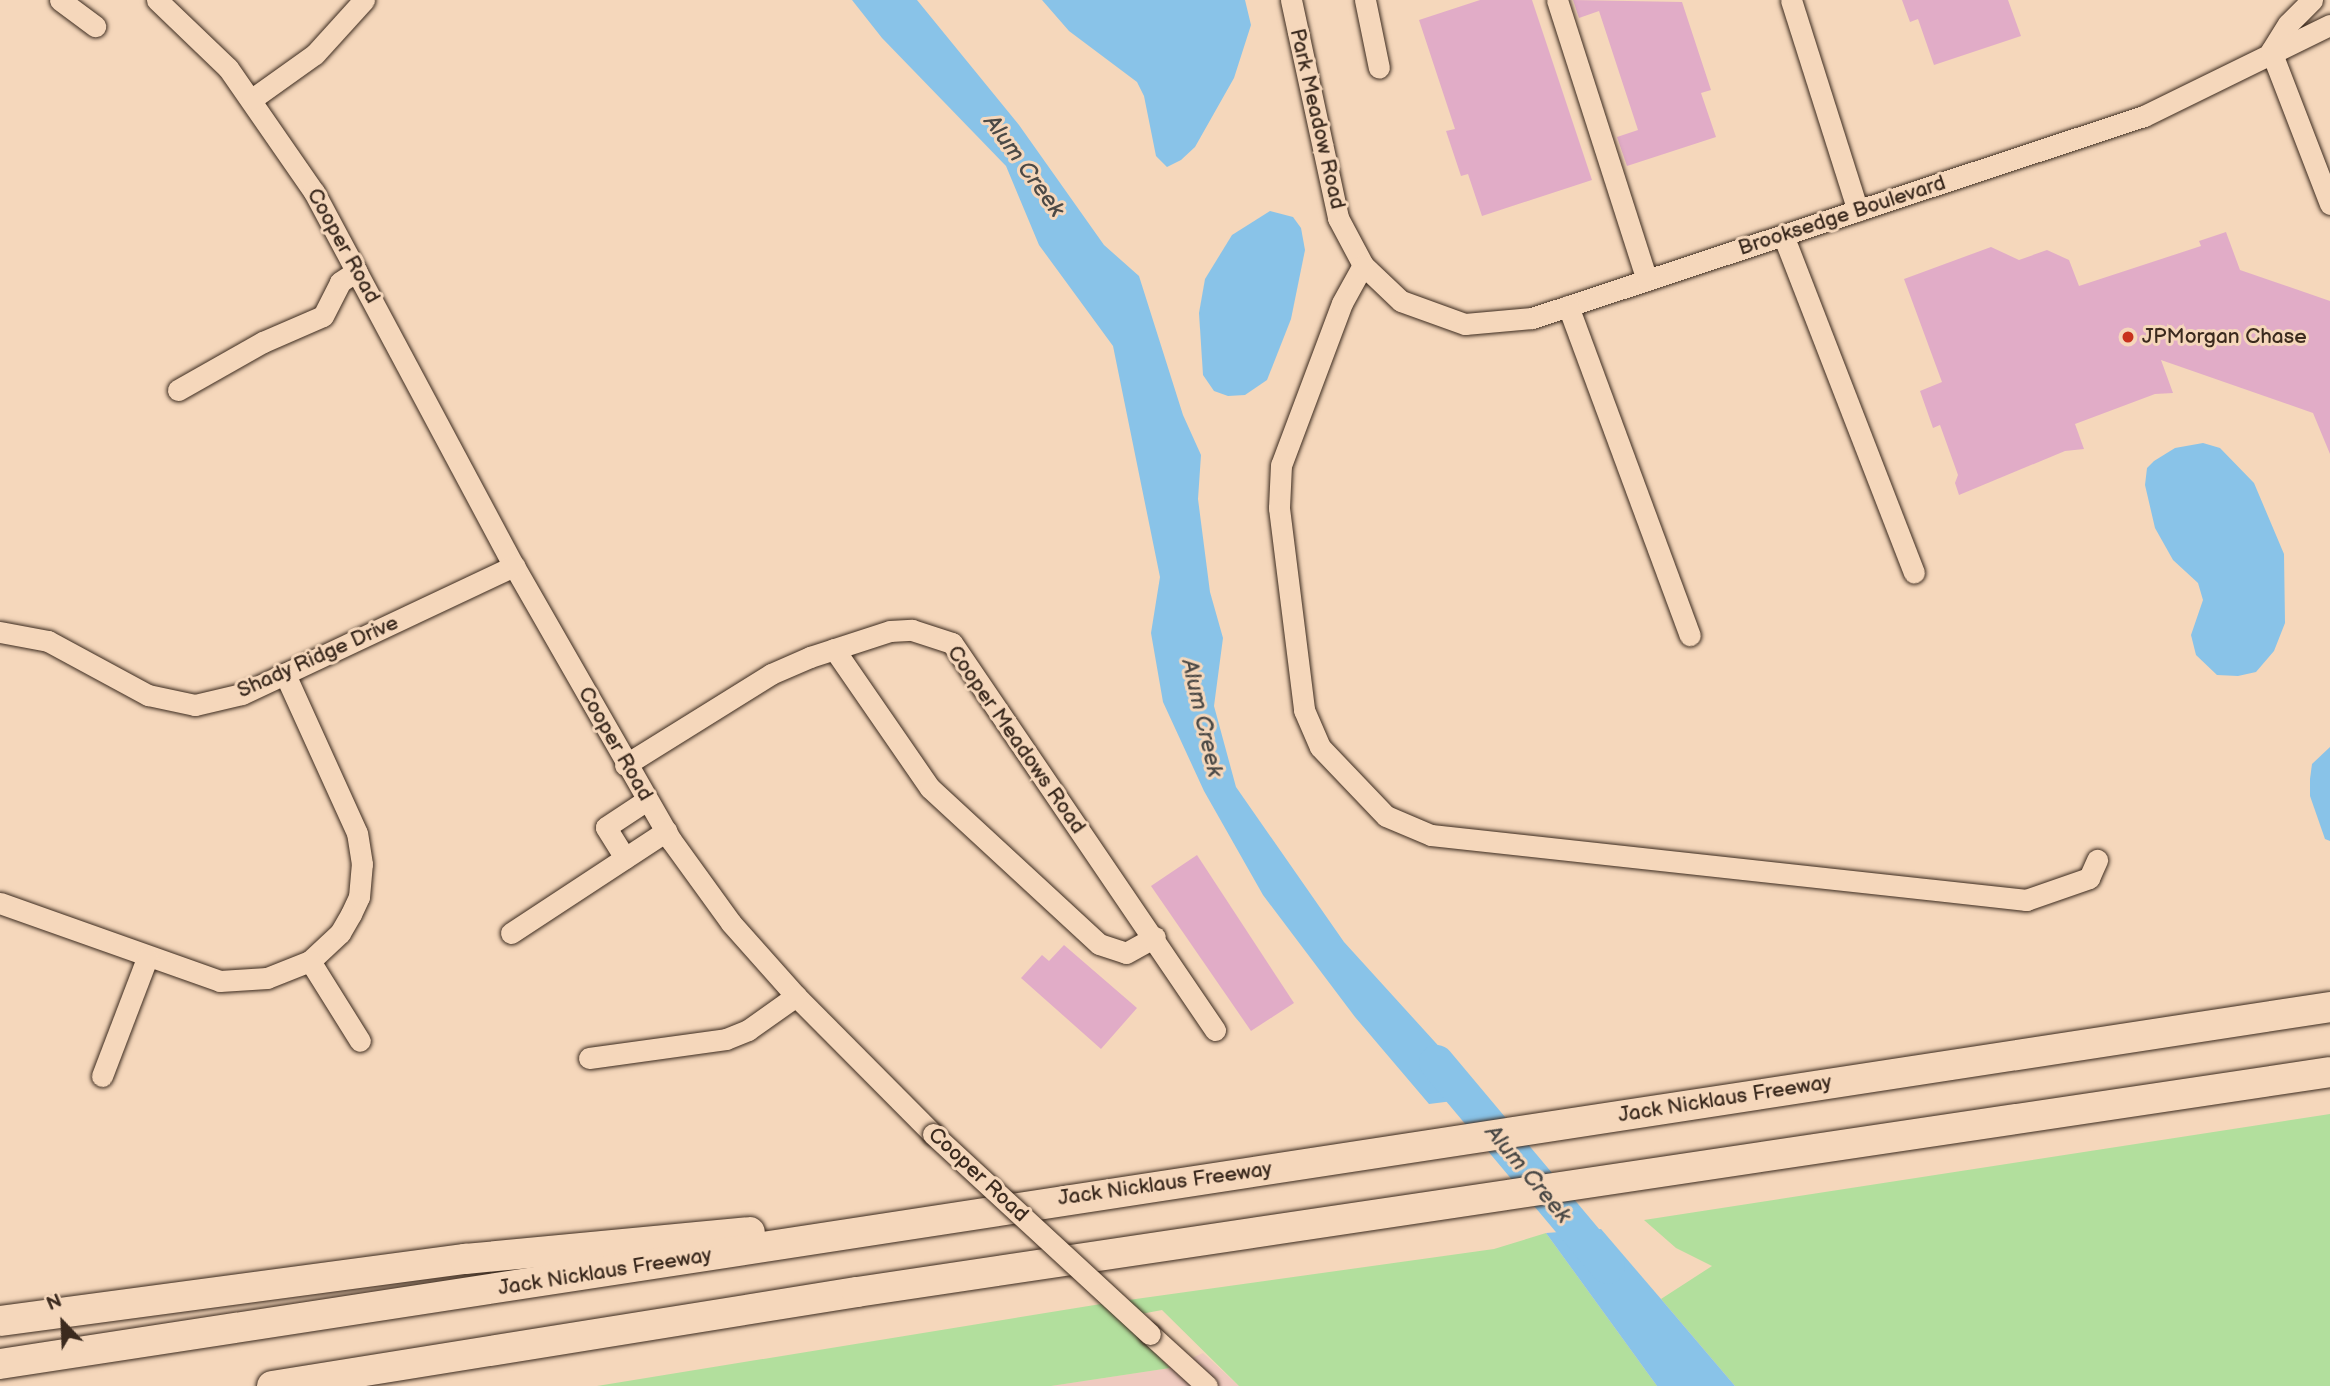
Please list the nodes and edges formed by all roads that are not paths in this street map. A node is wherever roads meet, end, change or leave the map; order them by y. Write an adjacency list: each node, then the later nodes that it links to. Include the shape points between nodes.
1 (60, 0): 10 (street)
2 (157, 0): 13 (street, Cooper Road, via 195,33)
3 (364, 0): 13 (street, via 315,54)
4 (1290, 0): 17 (street, Park Meadow Road, via 1338,218)
5 (1365, 0): 12 (street)
6 (1557, 0): 19 (street)
7 (1791, 0): 15 (street)
8 (2312, 0): 11 (street, Brooksedge Boulevard, via 2288,24)
9 (2330, 25): 11 (street, Brooksedge Boulevard, via 2299,43)
10 (95, 26)
11 (2271, 51): 14 (street); 15 (street, Brooksedge Boulevard, via 2144,116)
12 (1379, 68)
13 (252, 99): 18 (street, Cooper Road, via 314,191)
14 (2330, 204)
15 (1858, 211): 16 (street, Brooksedge Boulevard)
16 (1783, 235): 19 (street, Brooksedge Boulevard); 24 (street)
17 (1363, 265): 20 (street, Park Meadow Road); 33 (street, via 1342,303 1281,465 1279,508 1304,710 1320,747 1386,816 1431,835 2026,900 2089,878)
18 (357, 271): 22 (street, via 340,282 323,316 263,342); 23 (street, Cooper Road)
19 (1647, 280): 21 (street, Brooksedge Boulevard)
20 (1401, 301): 21 (street, Brooksedge Boulevard, via 1465,324 1532,318)
21 (1568, 306): 26 (street)
22 (178, 390)
23 (514, 566): 28 (street, Shady Ridge Drive); 29 (street, Cooper Road)
24 (1914, 573)
25 (0, 632): 28 (street, Shady Ridge Drive, via 48,641 148,695 195,705 242,694)
26 (1690, 635)
27 (834, 649): 29 (street, Cooper Meadows Road, via 771,674); 36 (street, via 930,788 1099,944 1126,953); 36 (street, Cooper Meadows Road, via 890,631 912,629 952,643)
28 (285, 674): 38 (street, via 357,834 362,864 359,897 351,914 340,933)
29 (625, 765): 30 (street, Cooper Road)
30 (647, 800): 31 (street, Cooper Road); 32 (street, via 606,827)
31 (666, 831): 32 (street); 39 (street, Cooper Road, via 731,923)
32 (625, 858): 35 (street)
33 (2097, 860)
34 (0, 903): 37 (street)
35 (511, 933)
36 (1155, 937): 41 (street, Cooper Meadows Road)
37 (147, 958): 38 (street, via 232,981 267,978); 45 (street)
38 (310, 961): 42 (street)
39 (796, 996): 43 (street, via 748,1030 726,1039); 52 (street, Cooper Road, bridge, via 933,1134)
40 (2330, 1007): 46 (highway, Jack Nicklaus Freeway)
41 (1214, 1030)
42 (360, 1041)
43 (589, 1058)
44 (2330, 1072): 48 (highway)
45 (102, 1076)
46 (911, 1222): 47 (highway, via 701,1235 465,1259); 49 (highway, Jack Nicklaus Freeway)
47 (0, 1321)
48 (556, 1340): 50 (highway); 51 (highway)
49 (0, 1364)
50 (272, 1386)
51 (353, 1386)
52 (1207, 1386)

